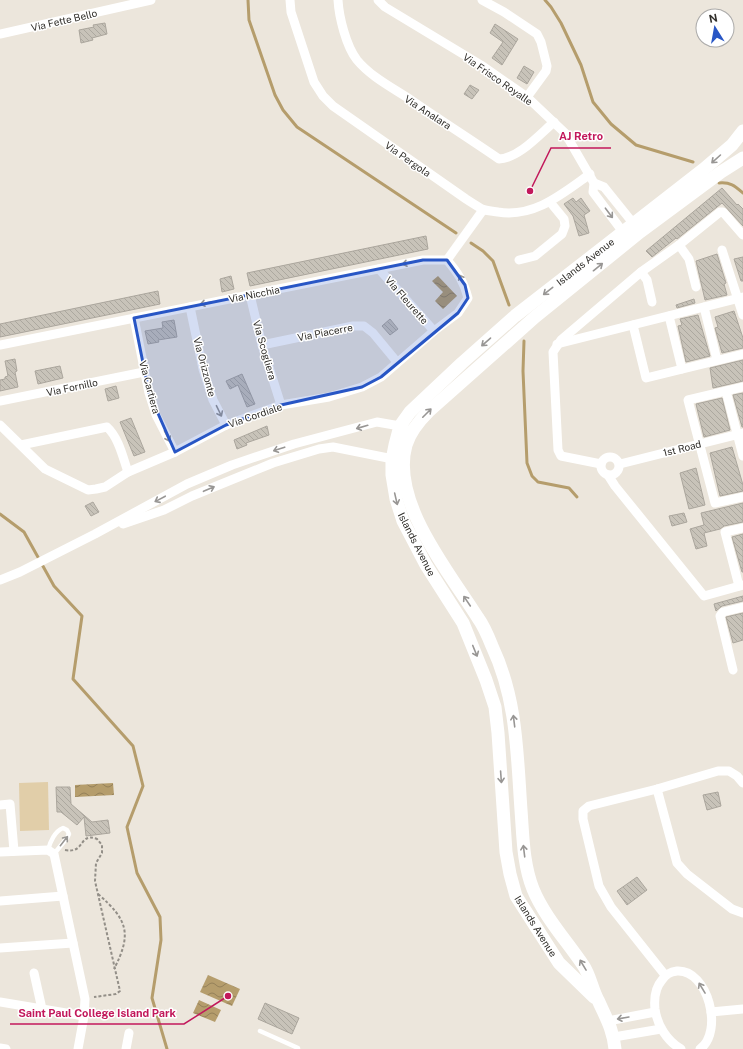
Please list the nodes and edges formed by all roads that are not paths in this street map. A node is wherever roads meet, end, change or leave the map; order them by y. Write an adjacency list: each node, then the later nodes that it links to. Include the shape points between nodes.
1 (151, 0): 6 (street, Via Fette Bello)
2 (290, 0): 14 (street, Via Pergola, via 291,12 314,82 323,96)
3 (338, 0): 8 (street, Via Analara, via 351,50 366,69 500,159 509,158 522,150)
4 (378, 0): 7 (street, Via Frisco Royalle, via 385,7 481,65)
5 (482, 0): 7 (street, via 537,34 541,42 546,71)
6 (0, 34)
7 (527, 97): 8 (street, Via Frisco Royalle)
8 (554, 122): 11 (street, Via Frisco Royalle, via 565,133)
9 (743, 131): 15 (street, Islands Avenue, one-way to 15, via 732,145)
10 (743, 158): 15 (street, Islands Avenue)
11 (590, 174): 12 (street, Via Frisco Royalle); 13 (street, Via Pergola)
12 (594, 183): 15 (street, via 604,187); 17 (street, Via Frisco Royalle, one-way to 17, via 594,192)
13 (550, 202): 14 (street, Via Pergola, via 519,213); 21 (street, via 564,219 562,234 535,256)
14 (483, 210): 20 (street)
15 (637, 228): 17 (street, Islands Avenue)
16 (743, 235): 18 (street, via 722,211)
17 (627, 237): 49 (street, Islands Avenue, via 515,316 410,412)
18 (679, 245): 23 (street); 24 (street, via 689,259)
19 (722, 250): 26 (street)
20 (447, 260): 22 (street, Via Nicchia, one-way to 22, via 423,260); 34 (street, Via Cordiale, one-way to 20, via 458,313 468,298 465,285)
21 (519, 260)
22 (379, 269): 25 (street, Via Nicchia); 34 (street, Via Fleurette)
23 (641, 272): 27 (street, via 647,280); 36 (street)
24 (696, 287)
25 (250, 295): 28 (street, Via Nicchia, one-way to 28); 37 (street, Via Scogliera)
26 (741, 298): 29 (street); 30 (street)
27 (652, 302)
28 (190, 307): 32 (street, Via Nicchia); 48 (street, Via Orizzonte, one-way to 48, via 203,369)
29 (704, 307): 31 (street); 39 (street)
30 (743, 315)
31 (669, 316): 33 (street); 41 (street)
32 (134, 318): 35 (street, Via Nicchia); 42 (street, Via Cartiera)
33 (633, 325): 36 (street); 41 (street, via 646,378)
34 (434, 331): 40 (street, Via Cordiale)
35 (0, 344)
36 (557, 344): 58 (street, via 553,352 558,450 561,456)
37 (262, 345): 40 (street, Via Piacerre, via 353,326 364,326 373,333); 46 (street, Via Scogliera)
38 (743, 354): 39 (street)
39 (717, 360): 41 (street)
40 (396, 362): 46 (street, Via Cordiale, via 381,377 362,387 329,397)
41 (682, 369)
42 (144, 372): 45 (street, Via Fornillo); 55 (street, Via Cartiera, one-way to 55, via 156,415)
43 (743, 387): 44 (street)
44 (726, 391): 50 (street); 52 (street, via 688,400)
45 (0, 401)
46 (281, 405): 48 (street, Via Cordiale)
47 (0, 425): 53 (street, Via Cordiale)
48 (226, 425): 55 (street, Via Cordiale)
49 (406, 429): 51 (street, one-way to 51, via 377,422); 57 (street, Islands Avenue, via 406,446)
50 (740, 433): 52 (street, 1st Road); 56 (street)
51 (331, 434): 54 (street); 64 (street, one-way to 64, via 266,453 187,484)
52 (699, 444): 59 (street, 1st Road); 62 (street, via 715,503)
53 (21, 445): 60 (street, Via Cordiale, via 45,469 88,490 105,487); 60 (street, via 107,427 116,438)
54 (333, 446): 57 (street); 64 (street, one-way to 54, via 164,510 198,493 273,463)
55 (175, 452): 60 (street, Via Cordiale)
56 (743, 456)
57 (398, 460): 81 (street, Islands Avenue, one-way to 57, via 585,967 544,910 533,889 524,853 512,705 505,676 479,620 436,554 415,514); 81 (street, Islands Avenue, one-way to 81, via 392,475 403,521 426,565 463,623 495,707 506,852 516,896 559,963)
58 (601, 464): 59 (street, via 605,458 612,456); 61 (street, via 601,469)
59 (620, 464): 61 (street, via 617,473)
60 (128, 472)
61 (608, 475): 66 (street, via 704,596)
62 (743, 496)
63 (743, 528): 66 (street, via 725,532)
64 (95, 534): 65 (street)
65 (0, 580)
66 (741, 585)
67 (743, 607): 68 (street, via 724,612 720,616)
68 (733, 670)
69 (743, 783): 70 (street, via 729,771 718,771)
70 (657, 789): 76 (street, via 677,863 687,874 732,909); 80 (street, via 589,806 583,812 583,819 599,886 611,907)
71 (0, 805): 72 (street, via 10,804)
72 (14, 851): 73 (street); 74 (street, via 53,851)
73 (0, 852)
74 (63, 896): 75 (street); 77 (street)
75 (0, 901)
76 (743, 913)
77 (73, 943): 78 (street); 87 (street, via 85,999)
78 (0, 948)
79 (34, 972): 83 (street)
80 (665, 975): 85 (street, via 658,984 654,1002); 86 (street, one-way to 80, via 705,992 694,977 681,971)
81 (598, 1001): 88 (street, Islands Avenue)
82 (0, 1002): 83 (street)
83 (42, 1009): 87 (street)
84 (743, 1009): 86 (street)
85 (655, 1012): 88 (street, one-way to 88); 89 (street)
86 (711, 1012): 99 (street, via 709,1037 705,1046)
87 (84, 1016): 95 (street)
88 (608, 1021): 92 (street, Islands Avenue)
89 (661, 1029): 92 (street); 98 (street, via 672,1043)
90 (260, 1031): 97 (lane)
91 (129, 1034): 96 (street)
92 (614, 1043)
93 (0, 1048): 94 (street)
94 (6, 1049)
95 (78, 1049)
96 (126, 1049)
97 (298, 1049)
98 (681, 1049)
99 (700, 1049)

